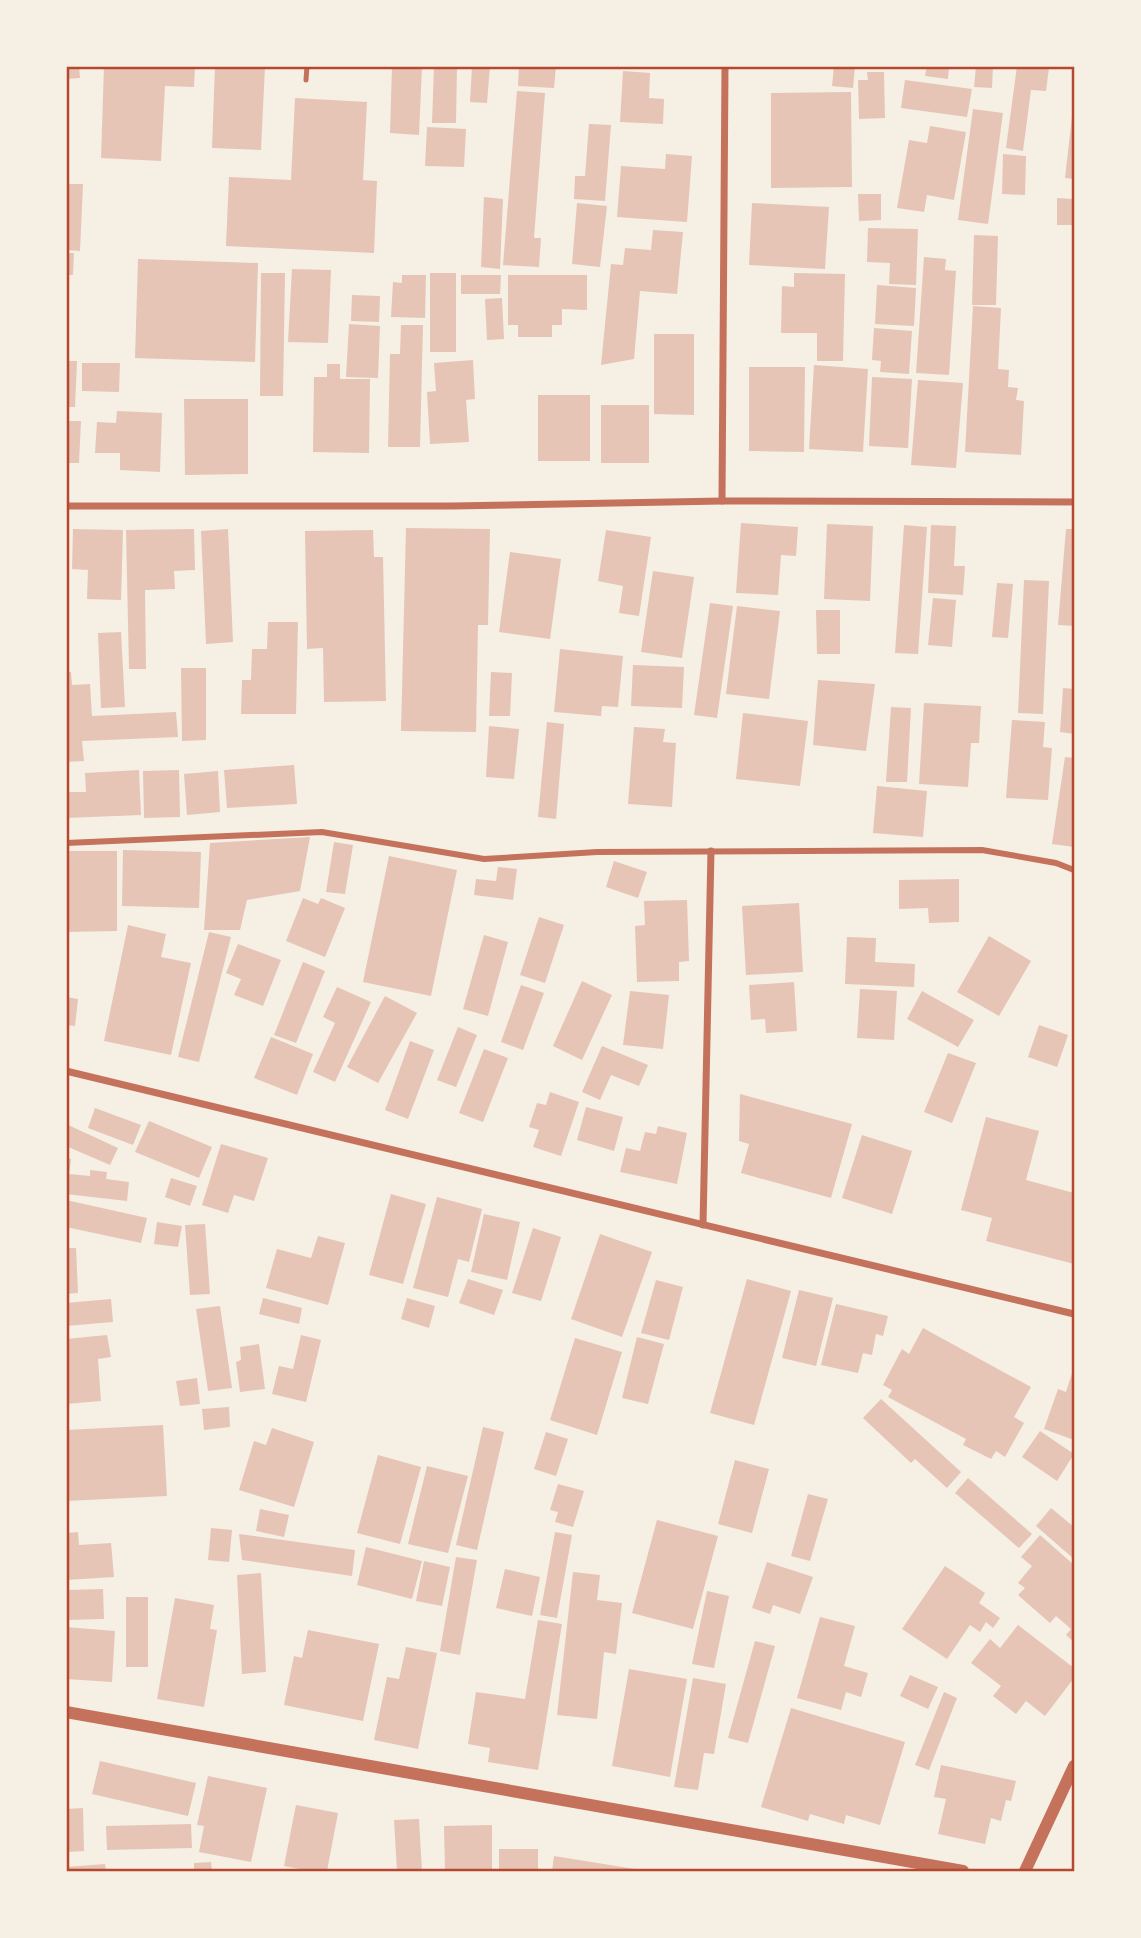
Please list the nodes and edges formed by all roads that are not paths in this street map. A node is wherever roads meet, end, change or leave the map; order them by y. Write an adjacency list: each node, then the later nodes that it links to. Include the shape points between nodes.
1 (307, 66): 3 (lane)
2 (725, 66): 4 (street)
3 (306, 80)
4 (722, 500): 5 (street); 6 (street, via 452,506)
5 (1074, 502)
6 (66, 506)
7 (66, 843): 8 (street, via 322,832 484,859)
8 (711, 851): 9 (street, via 982,850); 11 (street)
9 (1074, 870)
10 (66, 1071): 11 (street)
11 (703, 1225): 12 (street)
12 (1074, 1314)
13 (66, 1712): 15 (street)
14 (1074, 1766): 16 (street)
15 (963, 1871)
16 (1025, 1871)

